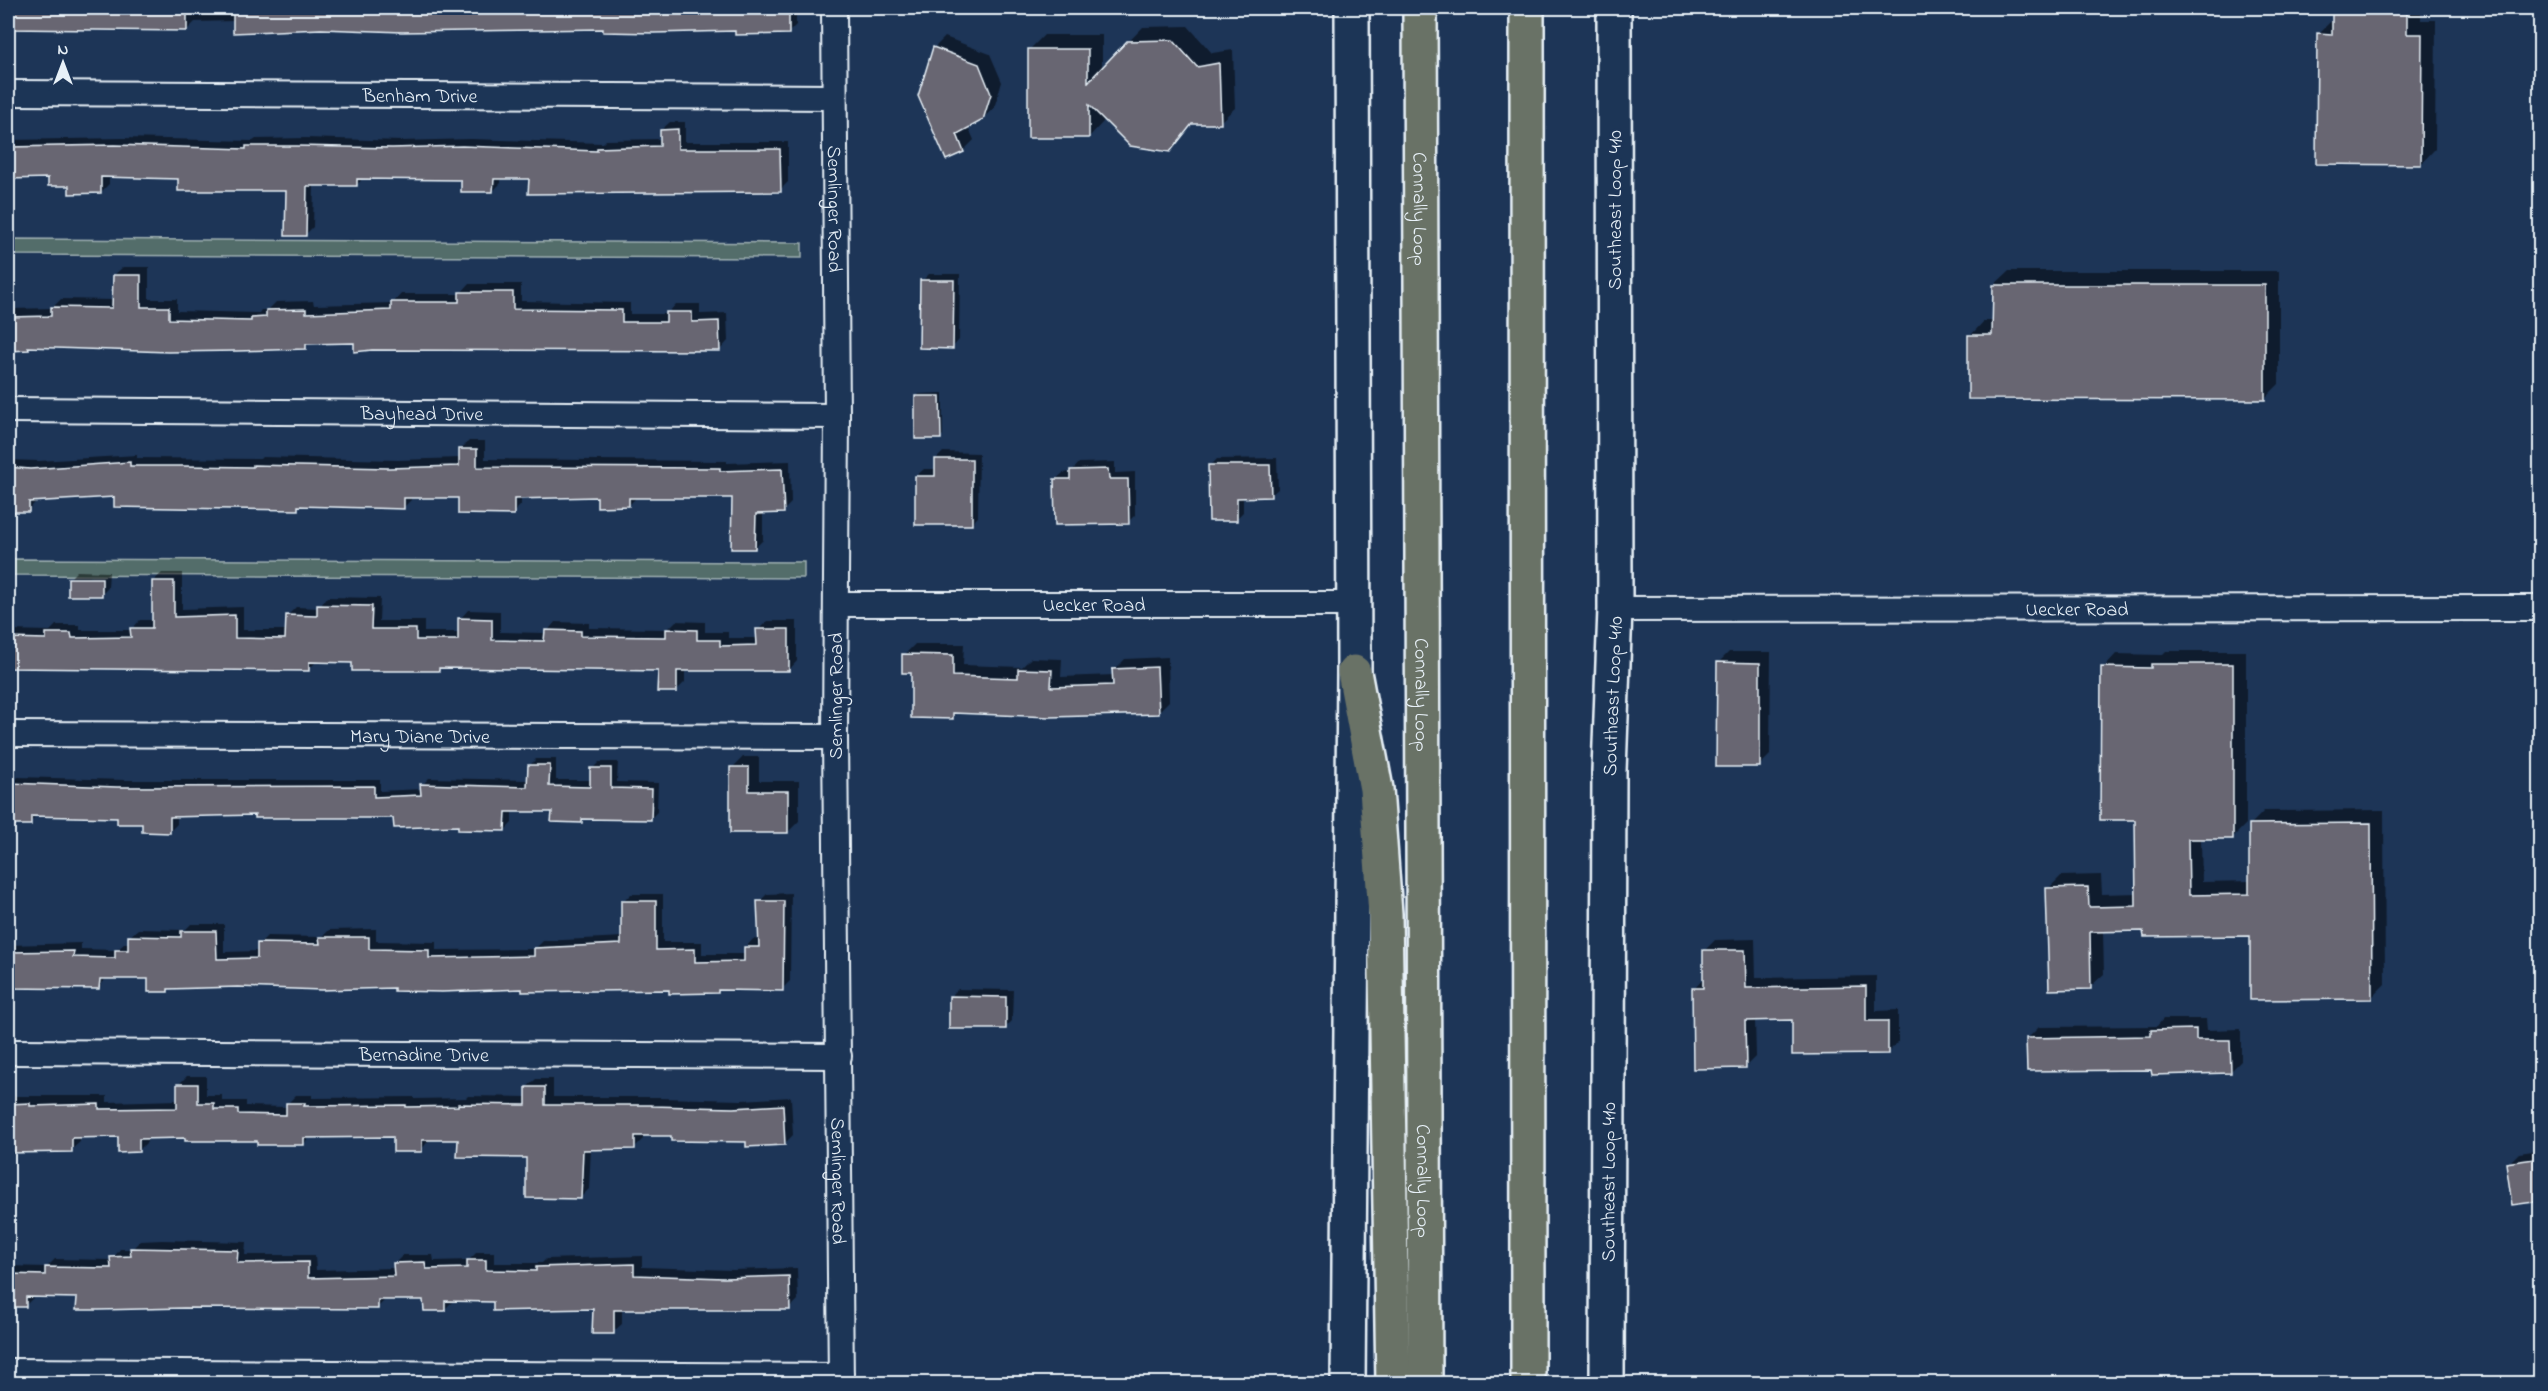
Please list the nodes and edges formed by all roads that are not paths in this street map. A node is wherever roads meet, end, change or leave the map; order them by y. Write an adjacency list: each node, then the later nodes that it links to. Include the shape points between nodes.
1 (834, 8): 7 (street, Semlinger Road)
2 (1352, 8): 11 (main road)
3 (1420, 8): 23 (highway, Connally Loop)
4 (1527, 8): 24 (highway)
5 (1614, 8): 13 (main road, Southeast Loop 410)
6 (8, 93): 7 (street, Benham Drive)
7 (834, 98): 9 (street, Semlinger Road)
8 (8, 410): 9 (street, Bayhead Drive)
9 (837, 416): 10 (street, Semlinger Road)
10 (836, 604): 11 (street, Uecker Road); 16 (street, Semlinger Road)
11 (1353, 604): 14 (main road)
12 (2541, 608): 13 (street, Uecker Road)
13 (1615, 609): 25 (main road, Southeast Loop 410, via 1609,771)
14 (1354, 672): 21 (main road); 22 (highway, via 1376,789 1385,914)
15 (8, 734): 16 (street, Mary Diane Drive)
16 (835, 737): 18 (street, Semlinger Road)
17 (8, 1052): 18 (street, Bernadine Drive)
18 (839, 1056): 20 (street, Semlinger Road)
19 (8, 1371): 20 (street)
20 (841, 1380)
21 (1348, 1383)
22 (1393, 1383)
23 (1425, 1383)
24 (1528, 1383)
25 (1607, 1383)

